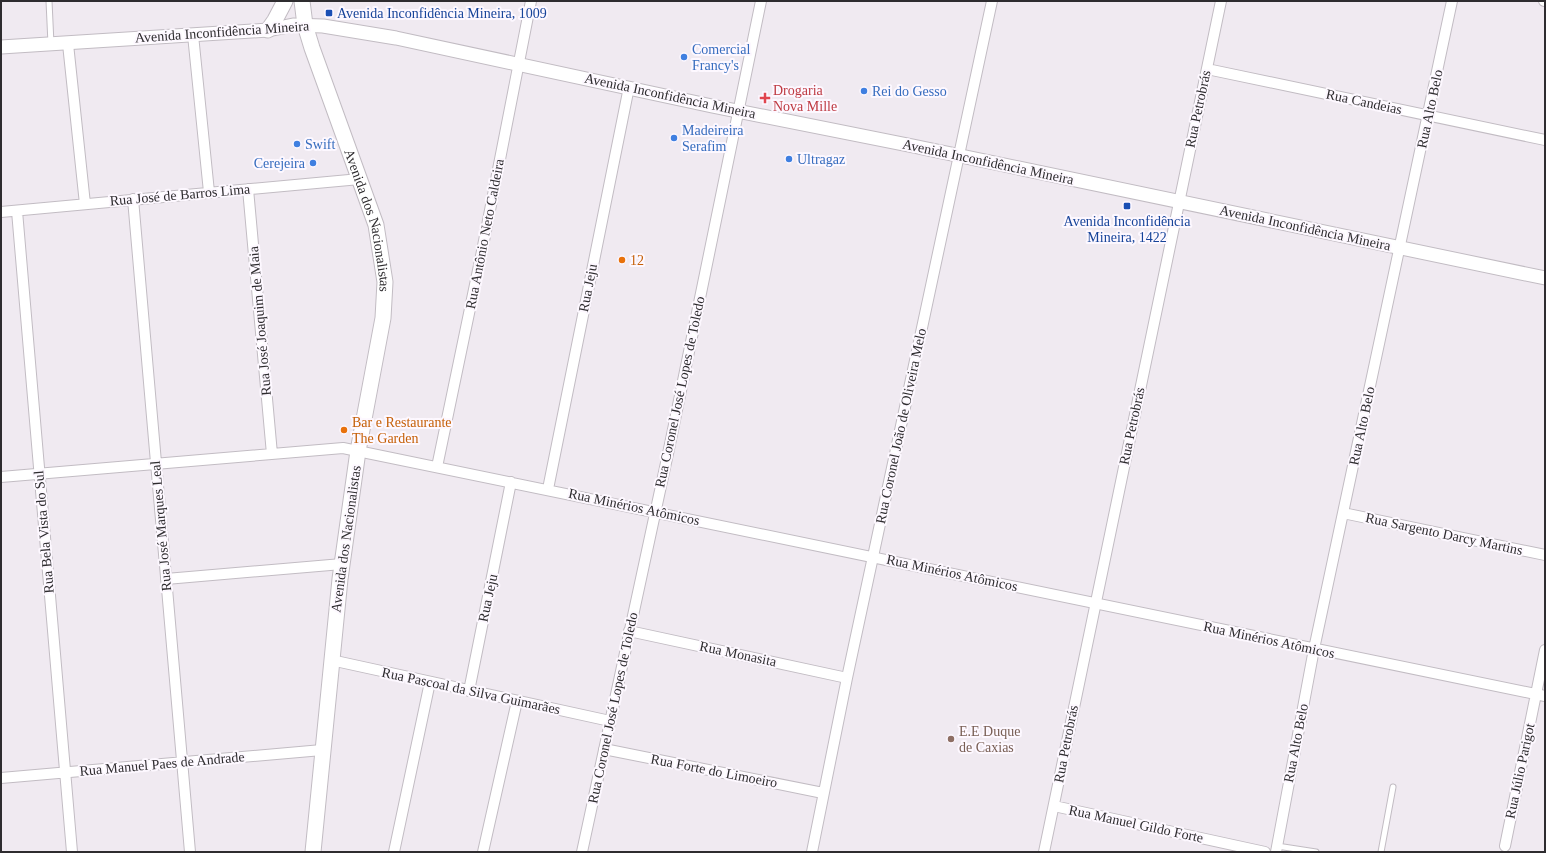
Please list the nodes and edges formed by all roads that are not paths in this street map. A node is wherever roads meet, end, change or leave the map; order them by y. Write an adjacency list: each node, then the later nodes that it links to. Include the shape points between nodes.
1 (48, 1): 12 (lane)
2 (284, 1): 10 (main road)
3 (302, 1): 9 (main road, Avenida dos Nacionalistas)
4 (531, 1): 15 (street, Rua Antônio Neto Caldeira)
5 (761, 1): 18 (street, Rua Coronel José Lopes de Toledo)
6 (992, 1): 21 (street, Rua Coronel João de Oliveira Melo)
7 (1220, 1): 16 (street, Rua Petrobrás)
8 (1452, 1): 19 (street, Rua Alto Belo)
9 (305, 25): 10 (street, Avenida Inconfidência Mineira); 15 (street, Avenida Inconfidência Mineira, via 333,26); 22 (main road, Avenida dos Nacionalistas)
10 (268, 30): 11 (street, Avenida Inconfidência Mineira)
11 (193, 35): 13 (street, Avenida Inconfidência Mineira); 24 (street)
12 (51, 44): 13 (street, Avenida Inconfidência Mineira); 14 (street, Avenida Inconfidência Mineira)
13 (68, 44): 27 (street)
14 (1, 47)
15 (518, 64): 17 (street, Avenida Inconfidência Mineira); 35 (street, Rua Antônio Neto Caldeira)
16 (1207, 69): 19 (street, Rua Candeias); 26 (street, Rua Petrobrás)
17 (629, 87): 18 (street, Avenida Inconfidência Mineira); 39 (street, Rua Jeju)
18 (737, 111): 21 (street, Avenida Inconfidência Mineira); 40 (street, Rua Coronel José Lopes de Toledo)
19 (1429, 115): 20 (street, Rua Candeias); 30 (street, Rua Alto Belo)
20 (1545, 140)
21 (959, 156): 26 (street, Avenida Inconfidência Mineira); 43 (street, Rua Coronel João de Oliveira Melo)
22 (360, 179): 23 (street, Rua José de Barros Lima); 32 (main road, Avenida dos Nacionalistas, via 376,225 384,282 383,318)
23 (248, 189): 24 (street, Rua José de Barros Lima); 33 (street, Rua José Joaquim de Maia)
24 (209, 192): 25 (street, Rua José de Barros Lima)
25 (133, 199): 27 (street, Rua José de Barros Lima); 34 (street, Rua José Marques Leal)
26 (1178, 202): 30 (street, Avenida Inconfidência Mineira); 46 (street, Rua Petrobrás)
27 (85, 204): 28 (street, Rua José de Barros Lima)
28 (17, 211): 29 (street, Rua José de Barros Lima); 36 (street, Rua Bela Vista do Sul)
29 (1, 212)
30 (1400, 248): 31 (street, Avenida Inconfidência Mineira); 41 (street, Rua Alto Belo)
31 (1545, 278)
32 (358, 451): 33 (street, Rua Minérios Atômicos, via 343,448); 35 (street, Rua Minérios Atômicos); 44 (main road, Avenida dos Nacionalistas)
33 (272, 454): 34 (street, Rua Minérios Atômicos)
34 (156, 464): 36 (street, Rua Minérios Atômicos); 45 (street, Rua José Marques Leal)
35 (437, 467): 38 (street, Rua Minérios Atômicos)
36 (39, 474): 37 (street, Rua Minérios Atômicos); 60 (street, Rua Bela Vista do Sul)
37 (1, 477)
38 (511, 482): 39 (street, Rua Minérios Atômicos); 53 (street, Rua Jeju)
39 (548, 489): 40 (street, Rua Minérios Atômicos)
40 (655, 512): 43 (street, Rua Minérios Atômicos); 47 (street, Rua Coronel José Lopes de Toledo)
41 (1343, 513): 42 (street, Rua Sargento Darcy Martins); 48 (street, Rua Alto Belo)
42 (1545, 555)
43 (872, 557): 46 (street, Rua Minérios Atômicos); 51 (street, Rua Coronel João de Oliveira Melo)
44 (342, 564): 45 (street); 50 (main road, Avenida dos Nacionalistas)
45 (166, 579): 59 (street, Rua José Marques Leal)
46 (1095, 604): 48 (street, Rua Minérios Atômicos); 64 (street, Rua Petrobrás)
47 (629, 631): 51 (street, Rua Monasita); 56 (street, Rua Coronel José Lopes de Toledo)
48 (1314, 649): 54 (street, Rua Minérios Atômicos); 66 (street, Rua Alto Belo)
49 (1545, 650): 54 (street, Rua Júlio Parigot)
50 (331, 660): 52 (street, Rua Pascoal da Silva Guimarães); 58 (main road, Avenida dos Nacionalistas)
51 (847, 678): 63 (street, Rua Coronel João de Oliveira Melo)
52 (430, 682): 53 (street, Rua Pascoal da Silva Guimarães); 70 (street)
53 (469, 690): 55 (street, Rua Pascoal da Silva Guimarães)
54 (1540, 695): 65 (street, Rua Júlio Parigot)
55 (516, 701): 56 (street, Rua Pascoal da Silva Guimarães); 71 (street)
56 (610, 721): 57 (street, Rua Coronel José Lopes de Toledo)
57 (604, 749): 63 (street, Rua Forte do Limoeiro); 72 (street, Rua Coronel José Lopes de Toledo)
58 (322, 750): 59 (street, Rua Manuel Paes de Andrade); 69 (main road, Avenida dos Nacionalistas)
59 (182, 762): 60 (street, Rua Manuel Paes de Andrade); 68 (street, Rua José Marques Leal)
60 (65, 772): 61 (street, Rua Manuel Paes de Andrade); 67 (street, Rua Bela Vista do Sul)
61 (1, 778)
62 (1393, 787): 77 (lane)
63 (823, 793): 73 (street, Rua Coronel João de Oliveira Melo)
64 (1054, 806): 74 (street, Rua Petrobrás); 75 (street, Rua Manuel Gildo Forte)
65 (1505, 846)
66 (1276, 849): 76 (lane)
67 (72, 852)
68 (190, 852)
69 (313, 852)
70 (394, 852)
71 (483, 852)
72 (582, 852)
73 (812, 852)
74 (1044, 852)
75 (1265, 852)
76 (1316, 852)
77 (1381, 852)

